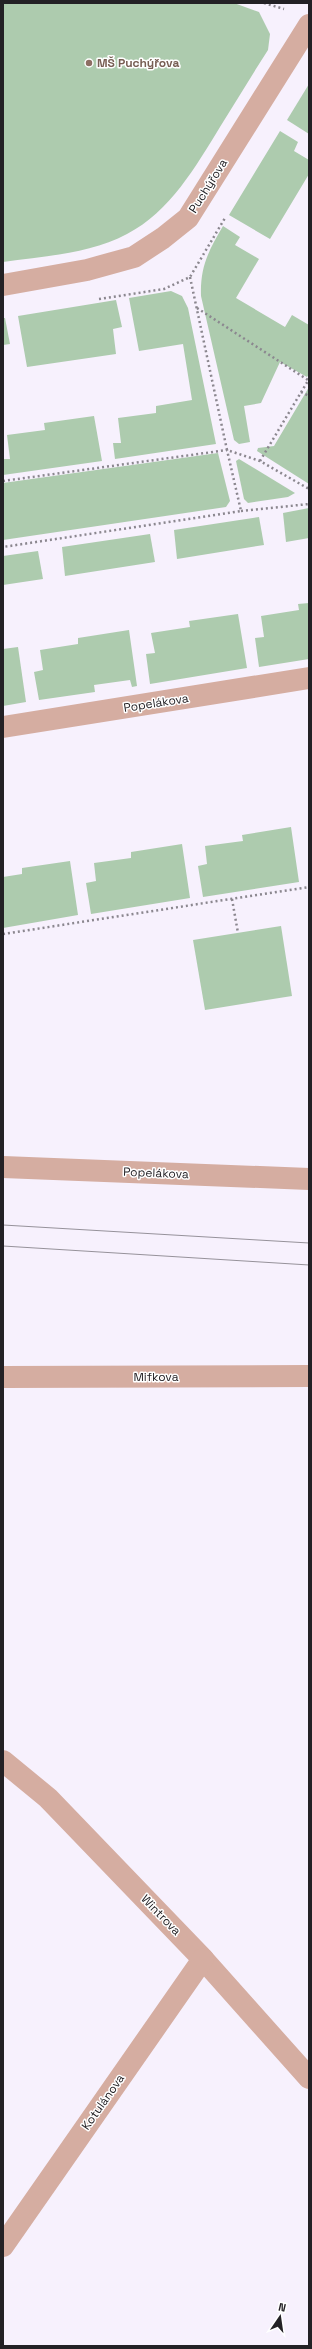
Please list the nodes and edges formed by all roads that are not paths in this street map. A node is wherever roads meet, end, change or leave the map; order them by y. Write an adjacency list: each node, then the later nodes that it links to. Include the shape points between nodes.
1 (309, 25): 2 (street, Puchýřova, via 188,218 134,256 87,270)
2 (3, 285)
3 (309, 678): 4 (street, Popelákova)
4 (3, 728)
5 (3, 1167): 6 (street, Popelákova)
6 (309, 1179)
7 (309, 1376): 8 (street, Mifkova)
8 (3, 1378)
9 (3, 1761): 10 (street, Wintrova, via 48,1798)
10 (203, 1959): 11 (street, Wintrova); 12 (street, Kotulánova)
11 (309, 2078)
12 (3, 2246)

